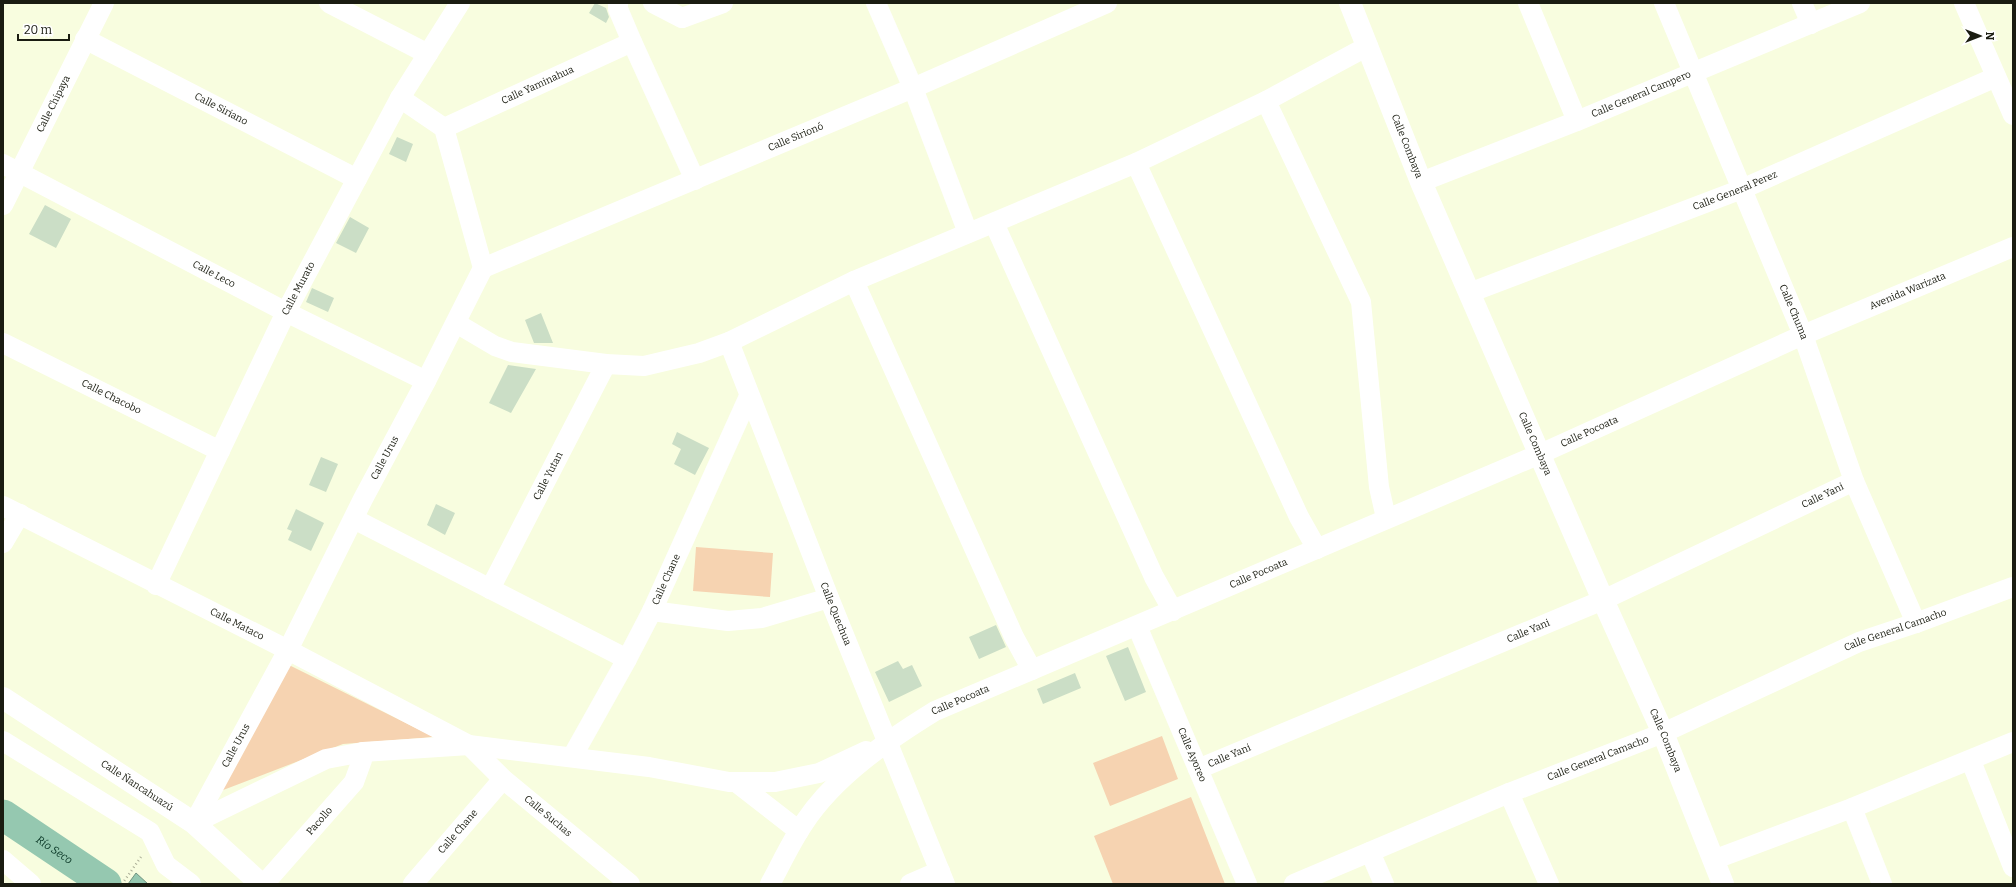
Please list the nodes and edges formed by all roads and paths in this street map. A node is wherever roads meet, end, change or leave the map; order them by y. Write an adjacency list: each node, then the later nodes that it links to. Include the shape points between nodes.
1 (104, 3): 17 (street, Calle Chipaya)
2 (329, 3): 20 (street)
3 (460, 3): 20 (street, Calle Murato)
4 (618, 3): 18 (street, via 618,10)
5 (652, 3): 15 (street)
6 (723, 3): 15 (street)
7 (876, 3): 23 (street)
8 (1107, 3): 23 (street, Calle Sirionó)
9 (1350, 3): 19 (street, Calle Combaya)
10 (1528, 3): 27 (street)
11 (1664, 3): 21 (street, Calle Chuma)
12 (1802, 3): 16 (street)
13 (1860, 3): 16 (street, Calle General Campero)
14 (1964, 3): 22 (street)
15 (686, 10)
16 (1811, 24): 21 (street, Calle General Campero)
17 (85, 39): 30 (street, Calle Chipaya); 31 (street, Calle Siriano)
18 (632, 42): 28 (street, Calle Yaminahua); 32 (street)
19 (1368, 46): 25 (street); 33 (street, Calle Combaya)
20 (428, 54): 24 (street, Calle Murato)
21 (1692, 72): 27 (street, Calle General Campero); 34 (street, Calle Chuma)
22 (1996, 77): 26 (street); 34 (street, Calle General Perez)
23 (913, 88): 32 (street, Calle Sirionó); 37 (street)
24 (400, 98): 28 (street); 31 (street, Calle Murato)
25 (1266, 101): 29 (street); 54 (street, via 1361,302 1379,487)
26 (2013, 115)
27 (1577, 121): 33 (street, Calle General Campero)
28 (444, 128): 39 (street)
29 (1136, 163): 36 (street); 57 (street, via 1299,517)
30 (12, 168): 35 (street, Calle Chipaya); 42 (street, Calle Leco)
31 (357, 179): 42 (street, Calle Murato)
32 (695, 180): 39 (street, Calle Sirionó)
33 (1421, 182): 41 (street, Calle Combaya)
34 (1742, 189): 41 (street, Calle General Perez); 44 (street, Calle Chuma)
35 (3, 205)
36 (994, 223): 37 (street); 64 (street, via 1154,577)
37 (968, 233): 40 (street)
38 (2013, 247): 44 (street, Avenida Warizata)
39 (483, 268): 43 (street, Calle Urus)
40 (854, 281): 45 (street); 69 (street, via 1014,637)
41 (1469, 294): 51 (street, Calle Combaya)
42 (286, 312): 48 (street, Calle Leco); 50 (street, Calle Murato)
43 (456, 323): 47 (street, via 495,346 512,352); 48 (street, Calle Urus)
44 (1803, 335): 51 (street, Calle Pocoata); 52 (street, Calle Chuma)
45 (729, 342): 47 (street, via 699,354 644,366); 49 (street, Calle Quechua)
46 (3, 343): 50 (street, Calle Chacobo)
47 (606, 364): 60 (street, Calle Yutan)
48 (426, 381): 55 (street, Calle Urus)
49 (749, 396): 61 (street, Calle Quechua); 63 (street, Calle Chane)
50 (220, 451): 58 (street, Calle Murato)
51 (1540, 454): 54 (street, Calle Pocoata); 62 (street, Calle Combaya)
52 (1854, 481): 62 (street, Calle Yani); 65 (street, Calle Chuma)
53 (12, 510): 56 (street); 58 (street, Calle Mataco)
54 (1386, 518): 57 (street, Calle Pocoata)
55 (354, 519): 60 (street); 67 (street, Calle Urus)
56 (3, 543)
57 (1317, 549): 64 (street, Calle Pocoata)
58 (156, 585): 67 (street, Calle Mataco)
59 (2013, 587): 65 (street, Calle General Camacho)
60 (490, 589): 68 (street)
61 (829, 598): 63 (street, via 762,618 728,621); 72 (street, Calle Quechua)
62 (1603, 600): 71 (street, Calle Combaya); 79 (street, Calle Yani)
63 (652, 610): 68 (street, Calle Chane)
64 (1173, 610): 66 (street, Calle Pocoata)
65 (1916, 623): 71 (street, Calle General Camacho, via 1859,642)
66 (1137, 626): 69 (street, Calle Pocoata); 79 (street, Calle Ayoreo)
67 (288, 650): 75 (street, Calle Mataco); 84 (street, Calle Urus)
68 (627, 659): 77 (street, Calle Chane)
69 (1032, 670): 72 (street, Calle Pocoata, via 935,711)
70 (3, 698): 84 (street, Calle Ñancahuazú)
71 (1663, 733): 82 (street, Calle General Camacho); 88 (street, Calle Combaya)
72 (888, 740): 81 (street, via 819,773 775,782); 85 (street, Calle Pocoata, via 832,789); 91 (street, Calle Quechua)
73 (3, 741): 95 (street, via 150,832 166,865)
74 (2013, 742): 78 (street)
75 (469, 745): 76 (street); 77 (street); 80 (street, Calle Suchas)
76 (363, 752): 84 (street, via 326,759); 97 (street, Pacollo, via 354,782)
77 (572, 757): 81 (street)
78 (1971, 761): 83 (street); 89 (street)
79 (1198, 768): 101 (street, Calle Ayoreo)
80 (503, 779): 92 (street, Calle Suchas); 98 (street, Calle Chane)
81 (736, 782): 85 (street)
82 (1509, 793): 86 (street, Calle General Camacho); 104 (street)
83 (1852, 808): 88 (street); 106 (street)
84 (194, 823): 96 (street, Calle Ñancahuazú)
85 (799, 831): 99 (street, Calle Pocoata)
86 (1370, 852): 102 (street, Calle General Camacho); 103 (street)
87 (3, 860): 93 (street)
88 (1713, 860): 105 (street, Calle Combaya)
89 (2013, 867)
90 (132, 870): 94 (path)
91 (943, 877): 100 (street)
92 (618, 880)
93 (31, 884)
94 (122, 884)
95 (191, 884)
96 (261, 884)
97 (264, 884)
98 (413, 884)
99 (770, 884)
100 (910, 884)
101 (1247, 884)
102 (1294, 884)
103 (1384, 884)
104 (1548, 884)
105 (1723, 884)
106 (1882, 884)

